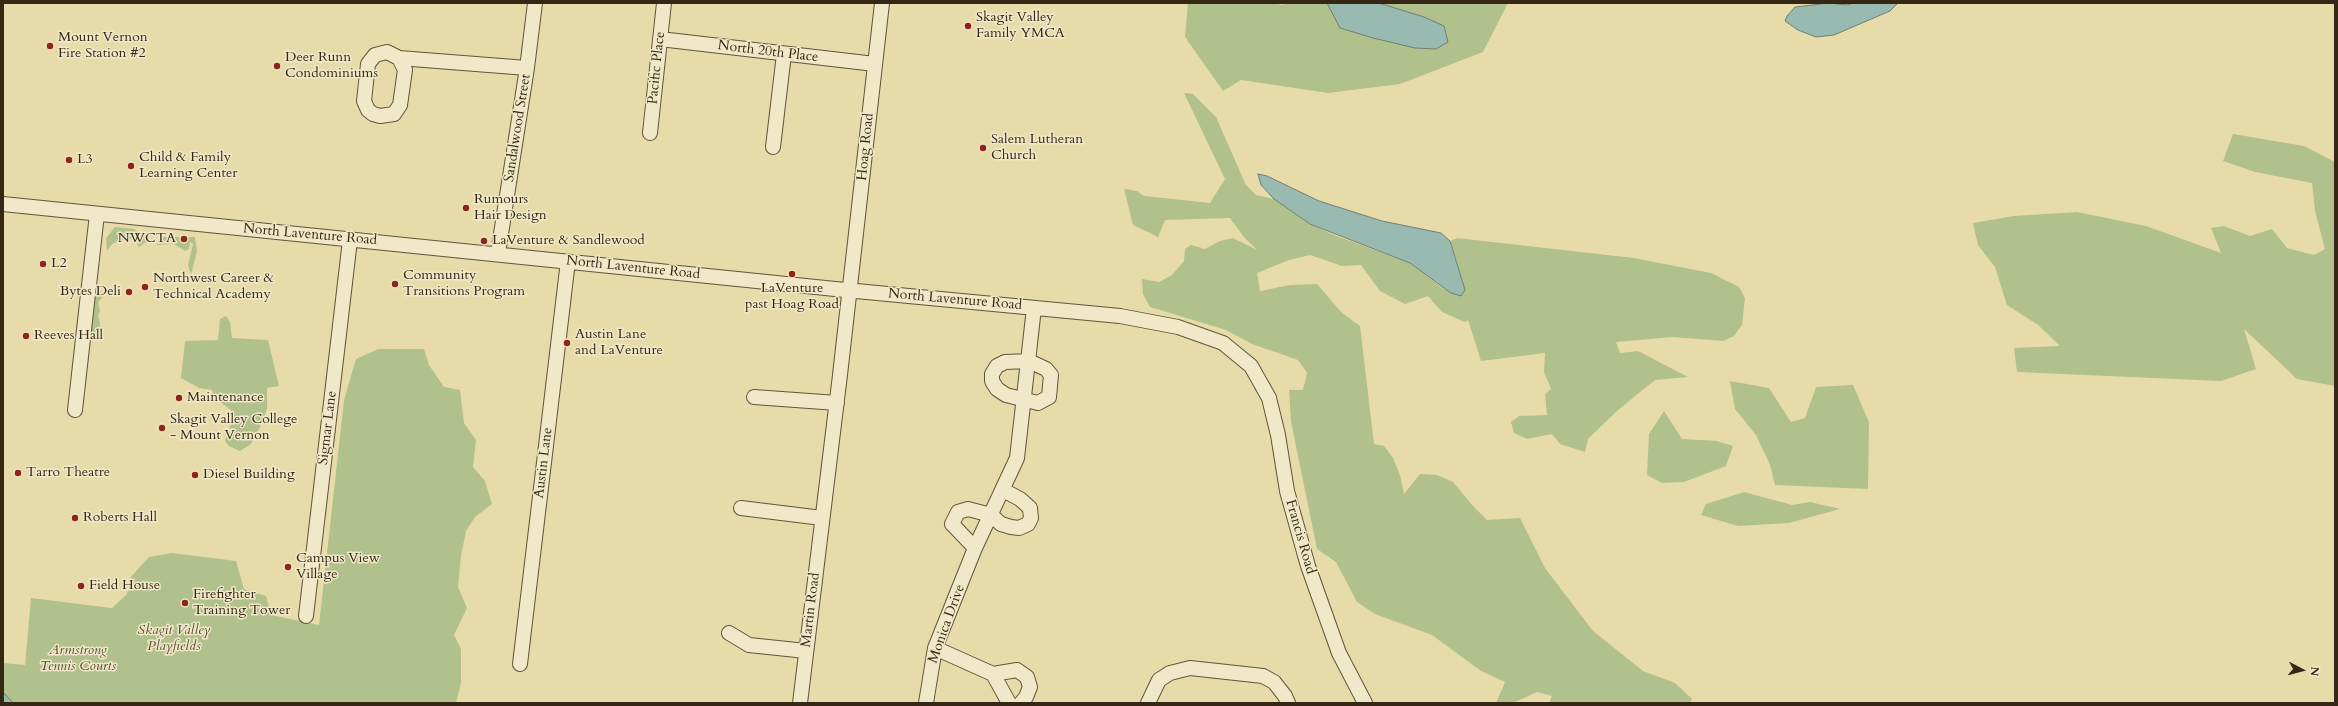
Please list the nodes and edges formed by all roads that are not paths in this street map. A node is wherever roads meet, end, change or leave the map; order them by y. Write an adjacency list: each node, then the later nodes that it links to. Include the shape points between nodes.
1 (535, 3): 8 (street, Sandalwood Street)
2 (664, 3): 4 (street, Pacific Place)
3 (882, 3): 7 (street, Hoag Road)
4 (660, 39): 5 (street, North 20th Place); 9 (street, Pacific Place)
5 (784, 54): 7 (street, North 20th Place); 10 (street)
6 (399, 58): 8 (street)
7 (875, 64): 16 (street, Hoag Road)
8 (527, 68): 14 (street, Sandalwood Street)
9 (650, 133)
10 (773, 147)
11 (3, 204): 12 (street, North Laventure Road)
12 (97, 214): 13 (street, North Laventure Road); 23 (street)
13 (350, 240): 14 (street, North Laventure Road); 29 (street, Sigmar Lane)
14 (498, 254): 15 (street, North Laventure Road)
15 (568, 261): 16 (street, North Laventure Road); 33 (street, Austin Lane)
16 (849, 291): 17 (street, North Laventure Road); 22 (street, Martin Road)
17 (1034, 308): 18 (street, Monica Drive); 19 (street, North Laventure Road, via 1120,316 1178,327 1223,343)
18 (1029, 361): 21 (street, Monica Drive); 21 (street, via 1046,369 1051,375 1051,386 1049,397 1038,403); 21 (street, via 1005,362 997,366 992,374 992,381 998,389 1006,395)
19 (1251, 366): 41 (street, Francis Road, via 1269,398 1287,491 1314,588 1340,653)
20 (754, 397): 22 (street)
21 (1024, 399): 24 (street, Monica Drive, via 1017,458)
22 (837, 403): 27 (street, Martin Road)
23 (75, 410)
24 (1003, 490): 26 (street, Monica Drive); 26 (street, via 1030,508 1031,518 1028,524 1019,528 1001,524)
25 (741, 508): 27 (street)
26 (991, 515): 28 (street, Monica Drive); 28 (street, via 968,509 958,512 952,524)
27 (822, 518): 32 (street, Martin Road)
28 (975, 548): 31 (street, Monica Drive)
29 (306, 616)
30 (728, 633): 32 (street, via 749,645)
31 (935, 648): 34 (street); 36 (street, Monica Drive)
32 (806, 651): 35 (street, Martin Road)
33 (520, 664)
34 (993, 674): 37 (street); 38 (street, via 1017,670 1026,677 1030,687)
35 (800, 703)
36 (926, 703)
37 (1009, 703)
38 (1021, 703)
39 (1148, 703): 40 (street, via 1159,680 1170,673 1190,668 1262,676 1274,682)
40 (1288, 703)
41 (1365, 703)

